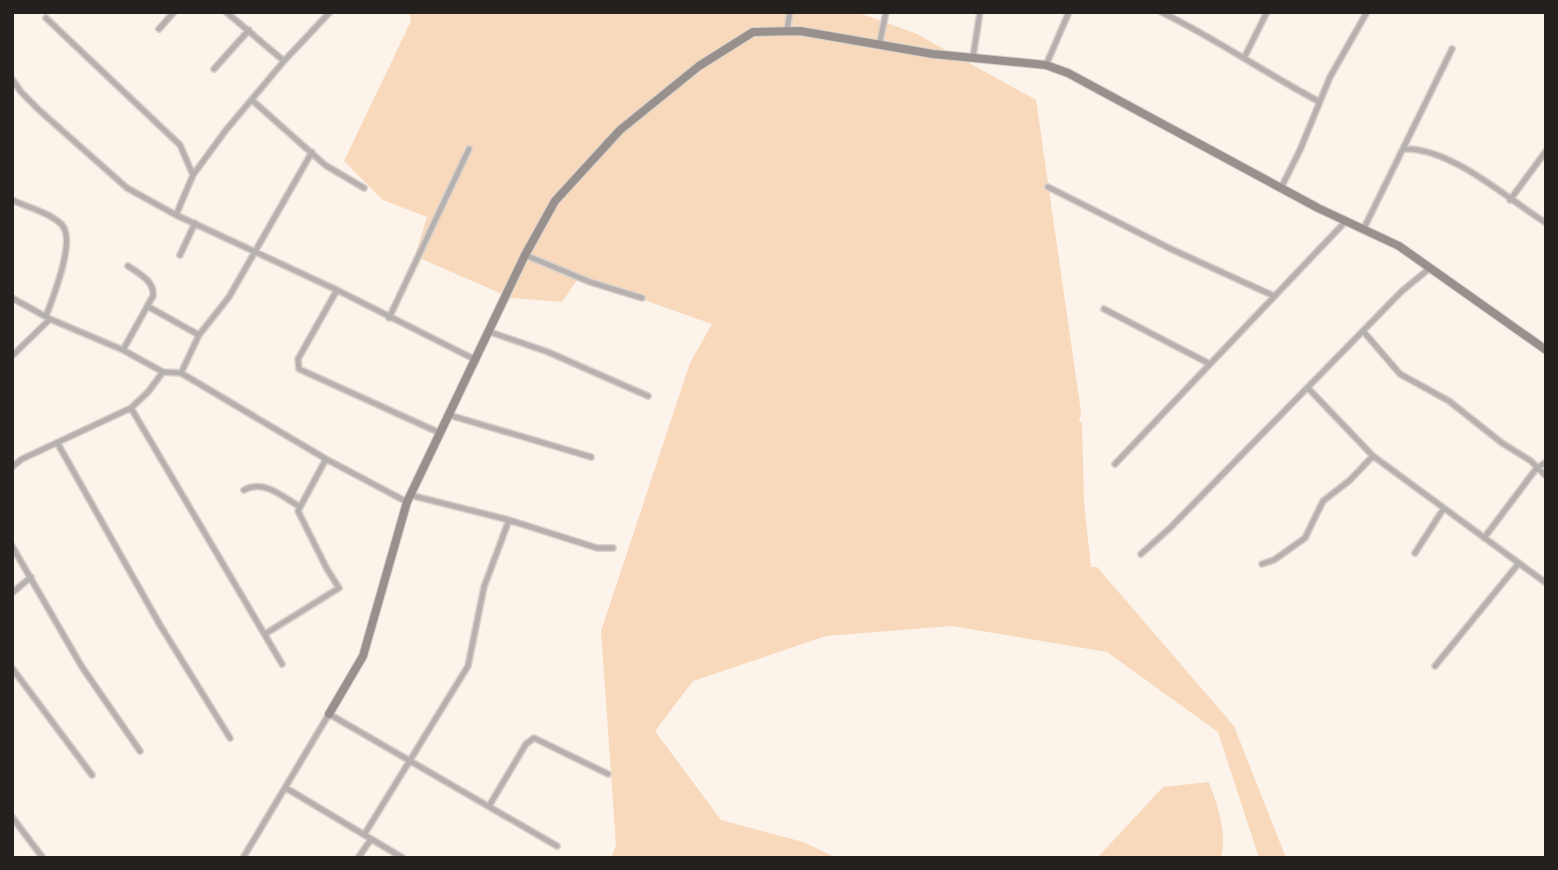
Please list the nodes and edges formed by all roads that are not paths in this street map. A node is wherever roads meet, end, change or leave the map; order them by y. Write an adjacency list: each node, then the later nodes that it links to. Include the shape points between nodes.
1 (174, 12): 12 (street)
2 (226, 12): 13 (street)
3 (330, 12): 19 (street)
4 (790, 12): 14 (street)
5 (886, 12): 15 (street)
6 (980, 12): 17 (street)
7 (1069, 12): 20 (street)
8 (1267, 12): 18 (street)
9 (1367, 12): 24 (street)
10 (1164, 13): 18 (street)
11 (46, 18): 29 (street, via 180,145)
12 (159, 29)
13 (250, 30): 19 (street); 21 (street)
14 (787, 30): 15 (street); 42 (street, via 753,32 729,46 620,130 555,201)
15 (879, 46): 17 (street)
16 (1452, 49): 26 (street)
17 (973, 57): 20 (street)
18 (1244, 58): 24 (street)
19 (284, 61): 23 (street)
20 (1046, 65): 32 (street)
21 (214, 69)
22 (12, 79): 35 (street, via 39,110 127,188)
23 (252, 100): 28 (street); 29 (street)
24 (1318, 101): 32 (street)
25 (469, 149): 52 (street)
26 (1403, 149): 34 (street, via 1455,161); 39 (street)
27 (1546, 151): 34 (street)
28 (312, 152): 31 (street, via 343,178); 40 (street)
29 (193, 175): 35 (street)
30 (1048, 187): 46 (street)
31 (364, 188)
32 (1281, 188): 36 (street)
33 (12, 200): 51 (street, via 64,226 61,276)
34 (1510, 200): 38 (street)
35 (176, 215): 37 (street)
36 (1346, 221): 39 (street); 46 (street)
37 (195, 223): 40 (street); 41 (street)
38 (1546, 223)
39 (1364, 228): 44 (street)
40 (256, 251): 45 (street); 55 (street)
41 (180, 255)
42 (525, 255): 48 (street); 54 (street)
43 (128, 266): 49 (street, via 154,290)
44 (1430, 268): 53 (street); 57 (street)
45 (337, 290): 52 (street); 67 (street, via 298,359 299,369)
46 (1274, 296): 60 (street)
47 (12, 298): 51 (street)
48 (642, 298)
49 (148, 306): 55 (street); 56 (street)
50 (1104, 309): 60 (street)
51 (48, 317): 56 (street); 58 (street)
52 (389, 318): 59 (street)
53 (1363, 331): 63 (street); 75 (street, via 1400,374 1449,401)
54 (490, 332): 59 (street); 64 (street, via 548,352)
55 (199, 335): 62 (street)
56 (123, 350): 61 (street)
57 (1546, 350)
58 (12, 356)
59 (476, 360): 66 (street)
60 (1210, 364): 73 (street)
61 (163, 372): 62 (street); 65 (street)
62 (181, 373): 71 (street)
63 (1308, 388): 69 (street); 86 (street)
64 (648, 397)
65 (131, 408): 68 (street); 92 (street)
66 (449, 415): 67 (street); 70 (street)
67 (440, 433): 78 (street)
68 (58, 444): 74 (street); 97 (street)
69 (1373, 456): 80 (street); 88 (street, via 1324,500 1304,538)
70 (591, 457)
71 (326, 459): 78 (street); 79 (street)
72 (1546, 462): 75 (street)
73 (1115, 464)
74 (12, 467)
75 (1536, 469): 76 (street); 82 (street)
76 (1546, 476)
77 (244, 490): 79 (street, via 262,486)
78 (409, 499): 81 (street); 96 (street, via 363,656)
79 (300, 507): 92 (street, via 299,517 339,587)
80 (1444, 508): 82 (street); 85 (street)
81 (509, 520): 84 (street, via 597,548); 99 (street, via 484,587 468,666)
82 (1483, 538): 87 (street)
83 (12, 545): 89 (street)
84 (613, 548)
85 (1415, 553)
86 (1140, 554)
87 (1519, 563): 90 (street); 94 (street)
88 (1262, 564)
89 (31, 578): 91 (street); 98 (street, via 82,667)
90 (1546, 583)
91 (12, 593)
92 (265, 634): 93 (street)
93 (282, 664)
94 (1435, 666)
95 (12, 668): 101 (street)
96 (329, 714): 99 (street); 102 (street)
97 (230, 738)
98 (140, 751)
99 (411, 761): 103 (street); 105 (street)
100 (608, 774): 103 (street, via 534,738)
101 (92, 775)
102 (286, 788): 105 (street); 109 (street)
103 (489, 806): 107 (street)
104 (12, 817): 108 (street)
105 (364, 835): 106 (street)
106 (371, 839): 110 (street); 111 (street)
107 (557, 846)
108 (43, 858)
109 (243, 858)
110 (358, 858)
111 (403, 858)

